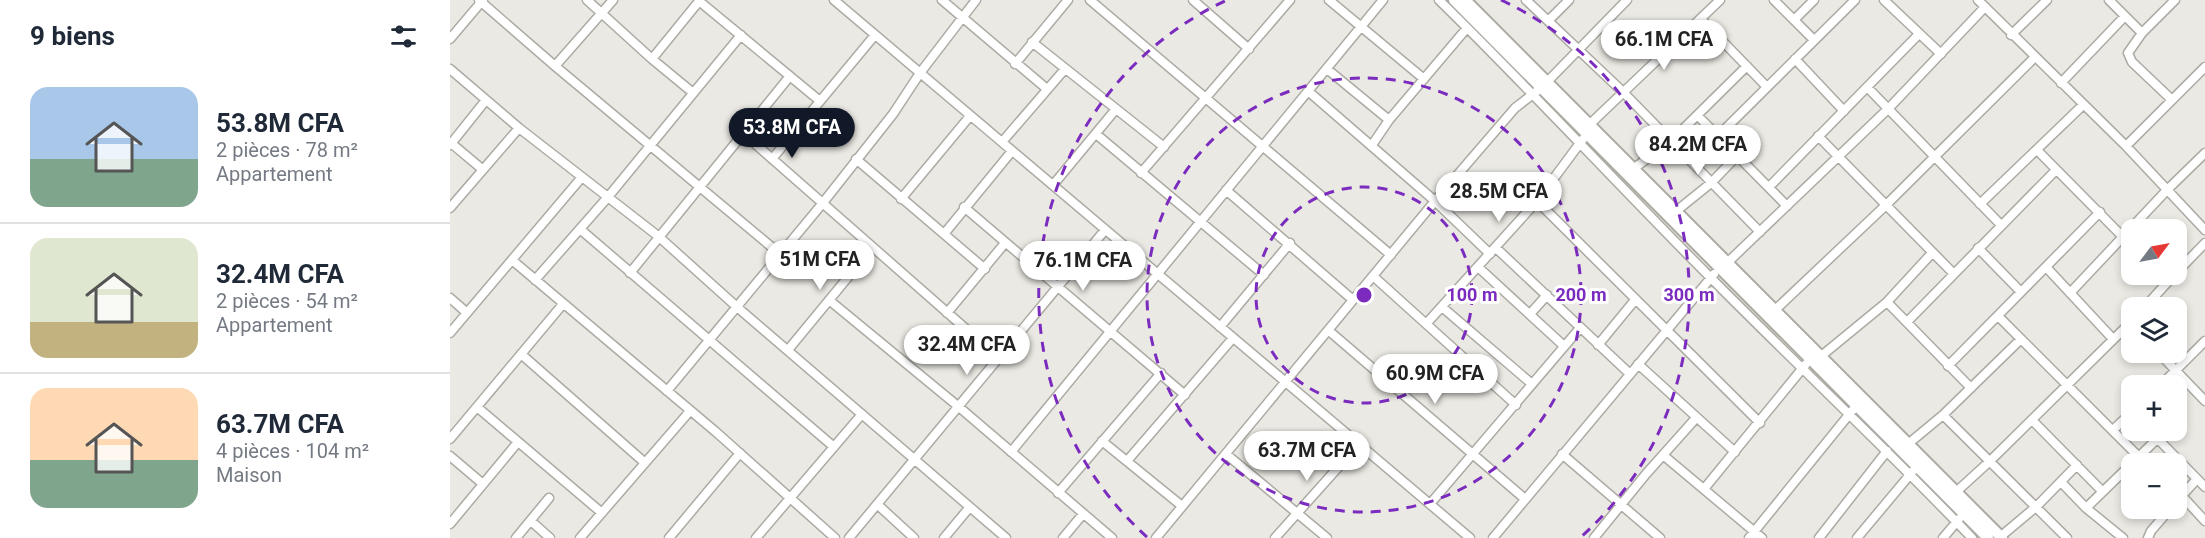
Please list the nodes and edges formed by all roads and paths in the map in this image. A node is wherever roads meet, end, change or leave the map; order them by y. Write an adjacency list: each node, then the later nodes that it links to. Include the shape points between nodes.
1 (587, 0): 30 (street)
2 (613, 0): 30 (street)
3 (834, 0): 39 (street)
4 (942, 0): 32 (street)
5 (976, 0): 32 (street)
6 (1068, 0): 45 (street)
7 (1090, 0): 70 (street)
8 (1193, 0): 28 (street)
9 (1290, 0): 46 (street)
10 (1329, 0): 36 (street)
11 (1383, 0): 36 (street)
12 (1439, 0): 37 (street)
13 (1526, 0): 35 (street)
14 (1569, 0): 35 (street)
15 (1628, 0): 47 (street)
16 (1720, 0): 33 (street)
17 (1774, 0): 34 (street)
18 (1814, 0): 34 (street)
19 (1855, 0): 44 (street)
20 (1884, 0): 40 (street)
21 (1978, 0): 29 (street)
22 (2047, 0): 42 (street)
23 (2109, 0): 31 (street)
24 (2175, 0): 38 (street)
25 (481, 1): 43 (street); 53 (street)
26 (699, 1): 41 (street); 50 (street)
27 (1464, 2): 65 (main road)
28 (1203, 3): 46 (street)
29 (1985, 7): 42 (street); 48 (street)
30 (602, 13): 50 (street); 53 (street)
31 (2125, 16): 38 (street); 62 (street)
32 (961, 18): 52 (street); 59 (street)
33 (1701, 19): 54 (street); 68 (street)
34 (1794, 20): 44 (street)
35 (1548, 21): 47 (street)
36 (1362, 27): 58 (street); 61 (street)
37 (1467, 28): 61 (street); 65 (street)
38 (2142, 33): 71 (street, via 2129,57)
39 (875, 34): 59 (street); 73 (street)
40 (1919, 34): 48 (street); 64 (street)
41 (741, 35): 60 (street); 69 (street)
42 (2011, 35): 49 (street)
43 (450, 39)
44 (1814, 40): 51 (street)
45 (1032, 42): 52 (street); 57 (street)
46 (1249, 49): 70 (street)
47 (1578, 49): 65 (street); 68 (street)
48 (1941, 54): 75 (street)
49 (2034, 58): 62 (street); 99 (street)
50 (652, 59): 69 (street)
51 (1795, 59): 63 (street); 77 (street)
52 (1016, 64): 66 (street)
53 (555, 66): 90 (street)
54 (1747, 66): 63 (street); 79 (street)
55 (2205, 67): 71 (street)
56 (450, 69): 72 (street)
57 (1065, 69): 66 (street); 76 (street)
58 (1327, 69): 67 (street); 80 (street)
59 (920, 73): 78 (street); 102 (street)
60 (790, 76): 73 (street); 82 (street)
61 (1424, 79): 80 (street)
62 (2061, 83): 74 (street)
63 (1766, 86): 85 (street)
64 (1867, 87): 75 (street); 77 (street)
65 (1540, 88): 84 (main road); 84 (street); 116 (street, via 1515,108)
66 (1047, 89): 88 (street)
67 (1308, 91): 91 (street); 94 (street)
68 (1622, 91): 84 (street); 87 (street)
69 (692, 92): 90 (street)
70 (1206, 97): 93 (street); 94 (street)
71 (2171, 99): 92 (street)
72 (486, 100): 81 (street); 89 (street)
73 (820, 101): 101 (street)
74 (2083, 105): 92 (street); 95 (street)
75 (1889, 108): 99 (street); 100 (street)
76 (1116, 109): 83 (street); 93 (street)
77 (1844, 111): 86 (street)
78 (970, 116): 88 (street); 115 (street)
79 (1698, 116): 85 (street); 87 (street)
80 (1389, 120): 91 (street)
81 (519, 128): 103 (street); 107 (street)
82 (744, 134): 101 (street); 110 (street)
83 (1096, 134): 106 (street); 109 (street)
84 (1585, 134): 104 (main road); 117 (street); 148 (main road); 157 (street)
85 (1718, 136): 98 (street)
86 (1818, 136): 100 (street); 111 (street)
87 (1671, 141): 104 (street); 108 (street)
88 (1002, 142): 96 (street)
89 (451, 144): 103 (street)
90 (650, 145): 110 (street); 114 (street)
91 (1372, 145): 116 (street)
92 (2126, 146): 113 (street)
93 (1164, 147): 106 (street)
94 (1264, 147): 112 (street); 145 (street)
95 (2037, 150): 105 (street); 119 (street)
96 (1012, 151): 109 (street); 123 (street)
97 (2205, 153): 113 (street)
98 (1737, 156): 108 (street); 111 (street)
99 (1934, 156): 119 (street); 121 (street)
100 (1839, 157): 120 (street); 121 (street)
101 (772, 159): 118 (street)
102 (856, 159): 115 (street); 118 (street)
103 (482, 169): 122 (street)
104 (1633, 169): 124 (main road)
105 (2056, 170): 125 (street); 128 (street)
106 (1141, 173): 127 (street)
107 (582, 177): 114 (street); 146 (street)
108 (1711, 183): 124 (street); 132 (street)
109 (1053, 185): 130 (street)
110 (699, 186): 135 (street); 144 (street)
111 (1768, 187): 120 (street)
112 (1227, 190): 127 (street); 138 (street)
113 (2167, 190): 126 (street); 131 (street)
114 (608, 196): 129 (street); 135 (street)
115 (901, 199): 133 (street)
116 (1435, 201): 142 (street); 145 (street)
117 (1537, 201): 142 (street); 168 (street)
118 (822, 204): 140 (street); 144 (street)
119 (1980, 204): 128 (street)
120 (1787, 206): 132 (street)
121 (1885, 206): 143 (street); 173 (street)
122 (451, 207)
123 (964, 207): 133 (street); 137 (street)
124 (1674, 212): 148 (main road)
125 (2100, 212): 134 (street); 150 (street)
126 (2139, 219)
127 (1200, 220): 154 (street); 155 (street)
128 (2001, 225): 141 (street)
129 (580, 229): 152 (street); 158 (street)
130 (1105, 230): 154 (street); 160 (street)
131 (2205, 230)
132 (1760, 232): 148 (street)
133 (944, 234): 151 (street)
134 (2121, 235)
135 (658, 236): 152 (street); 171 (street)
136 (2121, 237): 162 (street)
137 (1005, 243): 151 (street); 160 (street)
138 (1290, 243): 155 (street); 167 (street)
139 (2205, 243): 147 (street)
140 (872, 248): 166 (street); 175 (street)
141 (1978, 248): 153 (street); 161 (street)
142 (1493, 251): 149 (street); 163 (street)
143 (1932, 253): 153 (street); 169 (street)
144 (780, 254): 171 (street)
145 (1391, 255): 156 (street)
146 (512, 260): 158 (street); 174 (street)
147 (2187, 262)
148 (1723, 265): 157 (street); 173 (main road); 197 (main road)
149 (1478, 267): 172 (street); 176 (street)
150 (2046, 267): 161 (street); 162 (street)
151 (985, 269): 175 (street)
152 (630, 273): 190 (street)
153 (1953, 273): 178 (street)
154 (1157, 274): 180 (street); 184 (street)
155 (1264, 275): 180 (street)
156 (1373, 276): 167 (street); 179 (street)
157 (1711, 278): 183 (street); 197 (street)
158 (535, 280): 170 (street)
159 (2166, 285): 164 (street)
160 (1058, 288): 184 (street); 196 (street)
161 (2021, 292): 177 (street)
162 (2070, 292): 189 (street)
163 (1547, 296): 176 (street); 181 (street)
164 (2154, 297)
165 (450, 298): 174 (street)
166 (829, 300): 194 (street); 213 (street)
167 (1353, 300): 182 (street)
168 (1635, 300): 183 (street); 192 (street)
169 (1887, 302): 178 (street); 197 (street)
170 (563, 304): 195 (street); 209 (street)
171 (736, 307): 190 (street); 194 (street)
172 (1442, 307): 179 (street); 206 (street)
173 (1775, 310): 197 (main road)
174 (466, 312): 186 (street)
175 (947, 313): 196 (street)
176 (1530, 314): 193 (street)
177 (1998, 316): 188 (street); 200 (street)
178 (1907, 322): 200 (street)
179 (1426, 324): 212 (street)
180 (1220, 327): 187 (street)
181 (1580, 328): 192 (street); 193 (street)
182 (1328, 330): 205 (street); 237 (street)
183 (1666, 330): 199 (street); 223 (street)
184 (1109, 331): 202 (street); 234 (street)
185 (2121, 331): 189 (street)
186 (450, 333)
187 (1233, 338): 205 (street); 210 (street)
188 (2021, 339): 207 (street); 208 (street)
189 (2113, 339): 207 (street)
190 (708, 341): 209 (street); 232 (street)
191 (2204, 344): 201 (street)
192 (1598, 345): 203 (street)
193 (1564, 346): 206 (street)
194 (788, 350): 217 (street)
195 (521, 354): 215 (street); 247 (street)
196 (999, 358): 213 (street)
197 (1811, 361): 214 (main road); 218 (street); 223 (street); 231 (main road)
198 (2168, 363): 201 (street)
199 (1638, 364): 203 (street); 220 (street)
200 (1948, 366): 208 (street)
201 (2176, 371): 204 (street); 211 (street)
202 (1161, 373): 210 (street); 226 (street)
203 (1630, 374): 241 (street)
204 (2172, 375)
205 (1285, 382): 230 (street); 240 (street)
206 (1532, 384): 212 (street)
207 (2067, 385): 221 (street); 224 (street)
208 (1971, 388): 219 (street)
209 (667, 391): 216 (street)
210 (1185, 395): 245 (street)
211 (2205, 401)
212 (1516, 405): 237 (street)
213 (959, 406): 234 (street); 244 (street)
214 (1856, 406): 218 (street); 249 (main road)
215 (477, 408): 225 (street); 229 (street)
216 (690, 411): 236 (street); 247 (street)
217 (862, 414): 232 (street); 244 (street)
218 (1848, 415): 233 (street); 279 (street)
219 (1943, 415): 231 (street); 246 (street)
220 (1695, 418): 235 (street); 242 (street)
221 (2032, 420): 246 (street); 248 (street)
222 (2121, 422): 224 (street)
223 (1760, 423): 235 (street)
224 (2113, 430): 238 (street)
225 (450, 439)
226 (1102, 441): 245 (street); 259 (street)
227 (2155, 441): 239 (street)
228 (2159, 441): 251 (street)
229 (518, 442): 253 (street); 271 (street)
230 (1359, 444): 263 (street); 272 (street)
231 (1908, 444): 257 (main road)
232 (834, 447): 261 (street)
233 (1887, 451): 249 (street); 301 (street)
234 (1011, 452): 259 (street)
235 (1735, 452): 255 (street)
236 (740, 453): 261 (street); 285 (street)
237 (1472, 453): 262 (street); 263 (street)
238 (2135, 453)
239 (2141, 453)
240 (1226, 454): 268 (street); 272 (street)
241 (1562, 454): 262 (street); 264 (street)
242 (1663, 455): 255 (street); 264 (street)
243 (450, 456): 253 (street)
244 (915, 460): 265 (street); 269 (street)
245 (1127, 461): 268 (street)
246 (1990, 461): 257 (street); 267 (street)
247 (644, 462): 271 (street)
248 (2077, 465): 252 (street); 258 (street)
249 (1913, 471): 274 (main road); 302 (street)
250 (2121, 473): 258 (street)
251 (2197, 478): 254 (street); 256 (street)
252 (2061, 482): 267 (street); 270 (street)
253 (483, 484): 278 (street)
254 (2205, 487)
255 (1704, 489): 279 (street)
256 (2187, 490)
257 (1956, 492): 281 (main road)
258 (2102, 492): 270 (street)
259 (1058, 493): 273 (street)
260 (549, 498): 277 (street)
261 (790, 498): 286 (street); 287 (street)
262 (1526, 499): 297 (street)
263 (1430, 504): 296 (street)
264 (1621, 504): 298 (street); 299 (street)
265 (878, 505): 288 (street); 289 (street)
266 (2187, 505): 276 (street)
267 (2037, 506): 281 (street); 306 (street)
268 (1182, 507): 280 (street)
269 (969, 508): 290 (street); 291 (street)
270 (2086, 508): 307 (street)
271 (602, 513): 284 (street)
272 (1296, 513): 294 (street); 295 (street)
273 (1083, 514): 292 (street); 293 (street)
274 (1960, 518): 303 (street); 304 (street); 305 (main road)
275 (2161, 519): 308 (street)
276 (2204, 519)
277 (531, 521): 282 (street); 283 (street)
278 (450, 524)
279 (1752, 535): 300 (street)
280 (1162, 536)
281 (2001, 537)
282 (516, 538)
283 (550, 538)
284 (580, 538)
285 (669, 538)
286 (756, 538)
287 (835, 538)
288 (849, 538)
289 (914, 538)
290 (944, 538)
291 (1006, 538)
292 (1063, 538)
293 (1112, 538)
294 (1275, 538)
295 (1327, 538)
296 (1470, 538)
297 (1493, 538)
298 (1594, 538)
299 (1660, 538)
300 (1762, 538)
301 (1819, 538)
302 (1857, 538)
303 (1943, 538)
304 (1972, 538)
305 (1988, 538)
306 (2067, 538)
307 (2123, 538)
308 (2148, 538)

